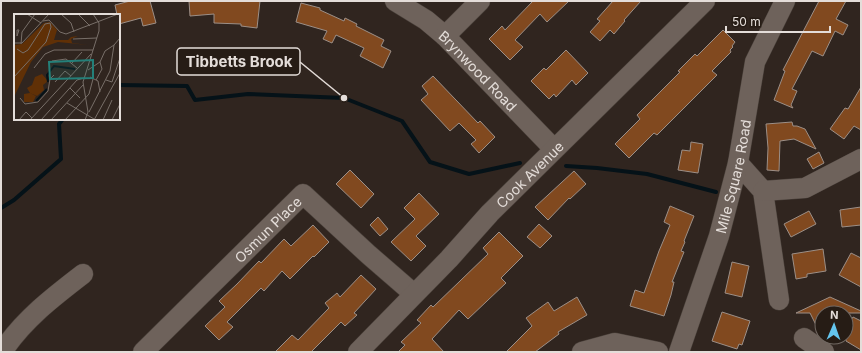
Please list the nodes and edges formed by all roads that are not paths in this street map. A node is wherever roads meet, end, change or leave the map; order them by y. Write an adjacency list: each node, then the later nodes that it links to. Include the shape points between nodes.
1 (395, 1): 5 (street, Brynwood Road, via 426,20)
2 (480, 1): 5 (street)
3 (705, 1): 6 (street, Cook Avenue)
4 (785, 1): 8 (street, Mile Square Road, via 755,62)
5 (445, 36): 6 (street, Brynwood Road)
6 (554, 149): 11 (street, Cook Avenue)
7 (861, 160): 9 (street, via 805,188)
8 (738, 163): 9 (street); 19 (street, Mile Square Road, via 720,236)
9 (763, 191): 12 (street)
10 (83, 274): 14 (street, via 42,306)
11 (414, 294): 15 (street, Osmun Place, via 303,194); 16 (street, Cook Avenue)
12 (779, 300)
13 (804, 338): 20 (street)
14 (2, 352)
15 (143, 352)
16 (358, 352)
17 (582, 352): 18 (street, via 615,343)
18 (658, 352)
19 (679, 352)
20 (824, 352)

